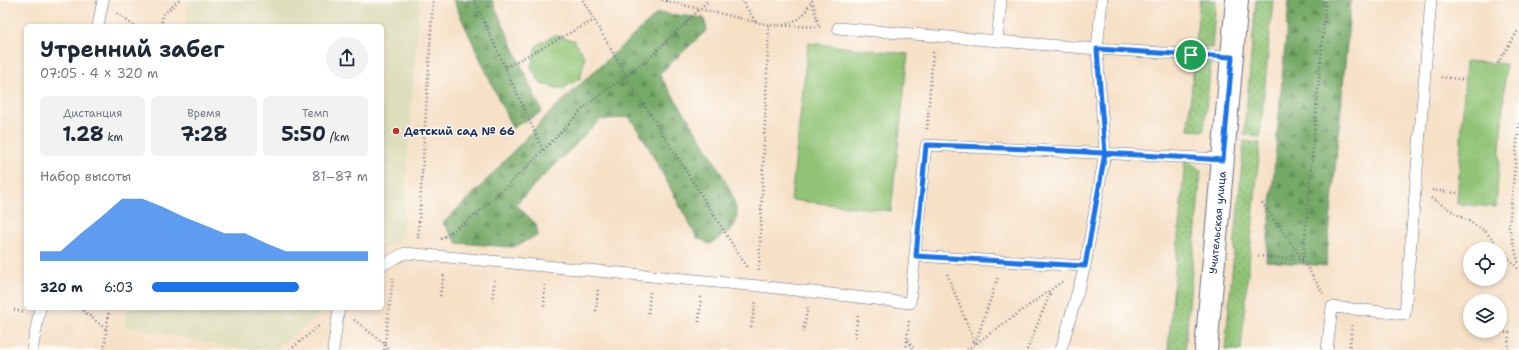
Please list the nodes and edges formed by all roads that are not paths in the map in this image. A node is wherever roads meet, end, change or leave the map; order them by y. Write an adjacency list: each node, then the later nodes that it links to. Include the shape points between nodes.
1 (104, 0): 6 (lane)
2 (1001, 0): 8 (lane)
3 (1102, 0): 9 (lane)
4 (1237, 0): 10 (street, Учительская улица)
5 (1431, 0): 22 (lane, via 1405,314 1332,307)
6 (98, 24)
7 (838, 28): 8 (lane)
8 (997, 41): 9 (lane)
9 (1097, 49): 10 (lane); 11 (lane)
10 (1232, 57): 12 (street, Учительская улица)
11 (1105, 153): 12 (lane); 13 (lane, via 926,145); 15 (lane)
12 (1223, 160): 21 (street, Учительская улица)
13 (916, 256): 14 (lane, via 910,303 759,286 405,253); 15 (lane)
14 (384, 264)
15 (1085, 266): 20 (lane)
16 (40, 310): 18 (lane)
17 (339, 310): 19 (lane)
18 (32, 350)
19 (333, 350)
20 (1061, 350)
21 (1206, 350)
22 (1327, 350)

